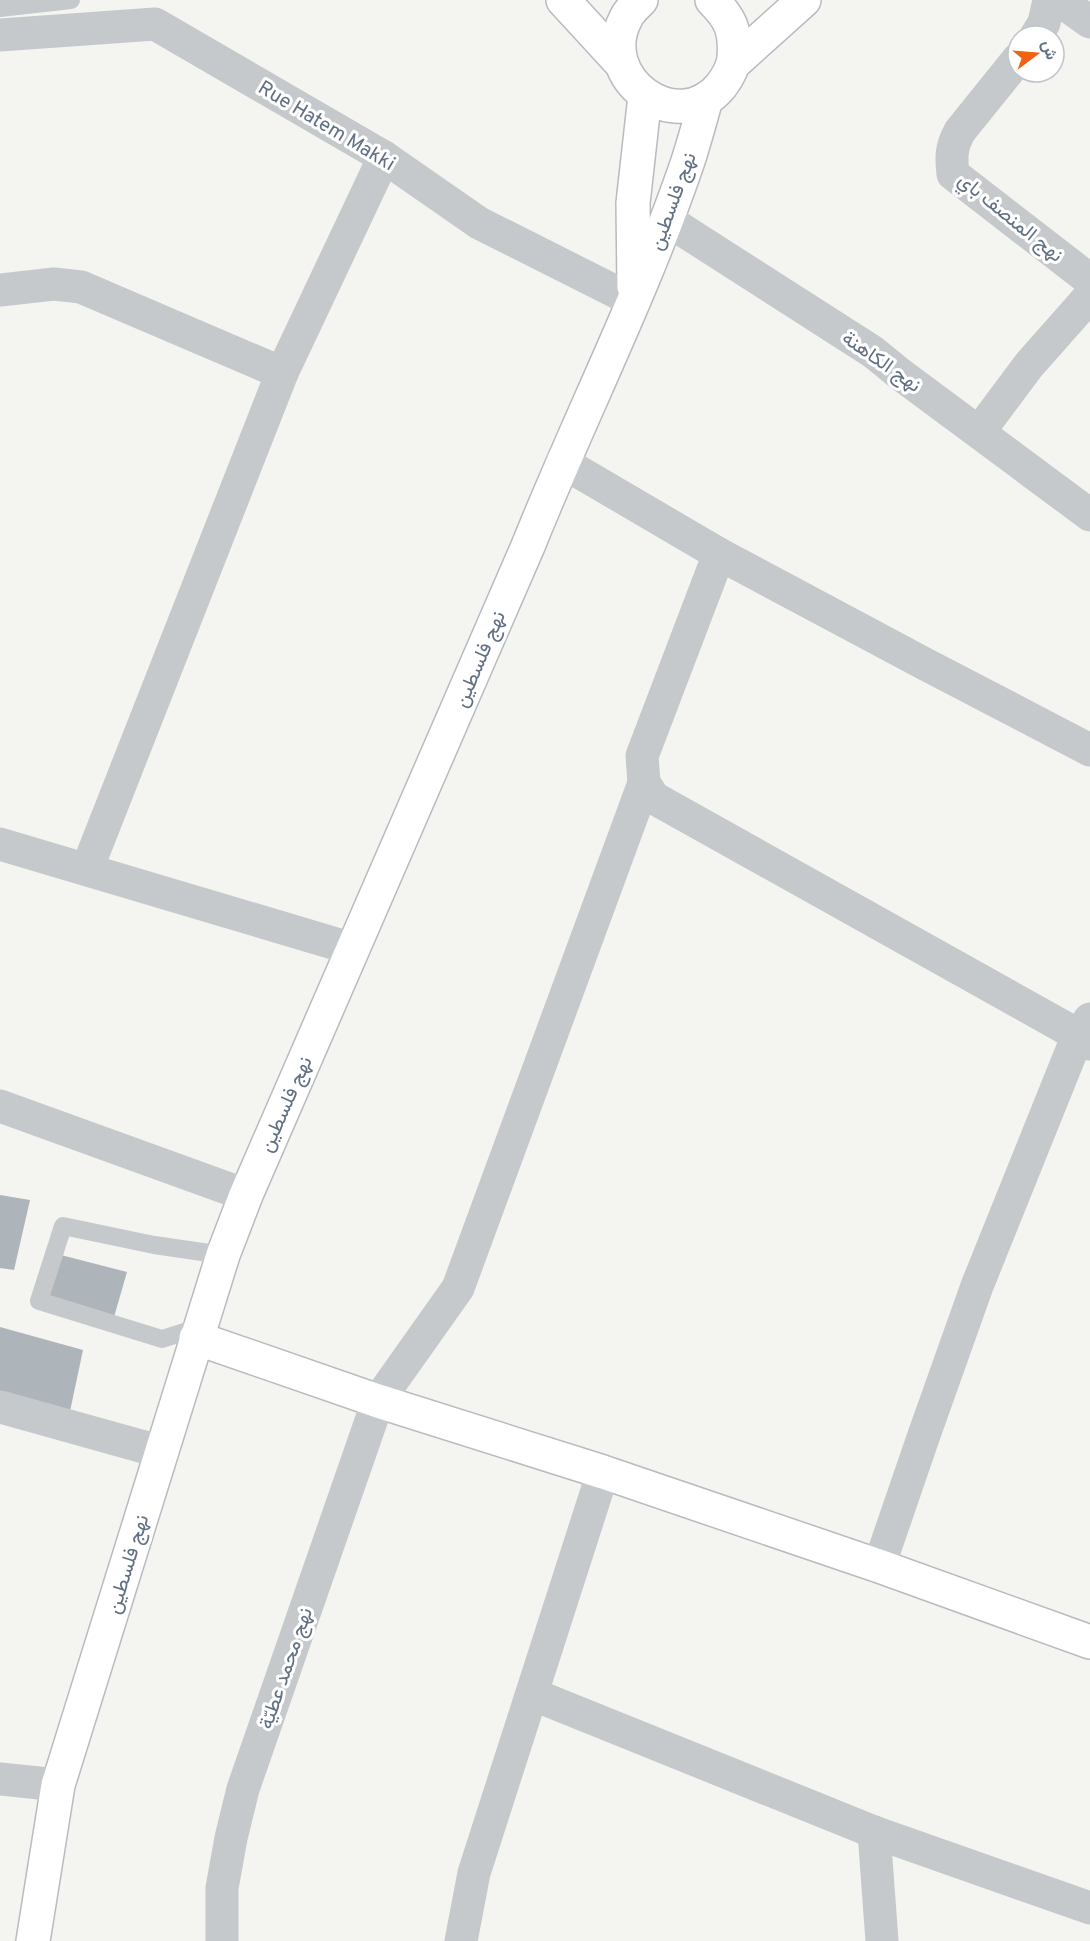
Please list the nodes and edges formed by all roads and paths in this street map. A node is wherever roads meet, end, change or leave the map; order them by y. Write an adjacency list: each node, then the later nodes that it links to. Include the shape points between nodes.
1 (71, 0): 8 (lane)
2 (563, 0): 13 (main road)
3 (641, 0): 13 (main road, via 626,17 619,39)
4 (712, 0): 14 (main road, via 727,16 735,39)
5 (804, 0): 14 (main road)
6 (1049, 0): 11 (street)
7 (1059, 0): 10 (street)
8 (0, 8)
9 (160, 12): 12 (street, Rue Hatem Makki); 18 (street, Rue Hatem Makki)
10 (1090, 22)
11 (1043, 24)
12 (0, 35)
13 (620, 62): 16 (main road, via 630,81)
14 (734, 63): 17 (main road, via 728,77)
15 (1006, 74): 20 (street, نهج المنصف باي, via 952,145 953,174)
16 (645, 96): 17 (main road, via 675,106); 23 (main road, نهج فلسطين, via 633,203)
17 (706, 99): 19 (main road, نهج فلسطين)
18 (384, 157): 23 (street, Rue Hatem Makki, via 479,223); 24 (street)
19 (667, 220): 23 (main road, نهج فلسطين); 25 (street, نهج الكاهنة, via 873,352)
20 (1090, 280)
21 (0, 290): 24 (street, via 54,284 81,287)
22 (1090, 296): 25 (street, via 1029,365)
23 (634, 301): 26 (main road, نهج فلسطين)
24 (282, 373): 32 (street)
25 (979, 432): 27 (street, نهج الكاهنة)
26 (562, 462): 28 (street); 33 (main road, نهج فلسطين)
27 (1086, 502)
28 (719, 554): 29 (street); 30 (street, via 642,756)
29 (1090, 750)
30 (644, 783): 34 (street, via 654,798); 39 (street, نهج محمد عطيّة, via 458,1288)
31 (0, 844): 32 (street)
32 (87, 869): 33 (street)
33 (353, 949): 36 (main road, نهج فلسطين)
34 (1086, 1032): 43 (street, via 977,1286)
35 (0, 1106): 36 (street)
36 (246, 1195): 37 (main road, نهج فلسطين)
37 (223, 1255): 38 (main road, نهج فلسطين); 38 (lane, via 63,1226 39,1301 162,1339)
38 (198, 1333): 39 (main road); 41 (main road, نهج فلسطين)
39 (378, 1401): 42 (main road); 51 (street, نهج محمد عطيّة, via 243,1789 222,1888)
40 (0, 1407): 41 (street)
41 (162, 1452): 47 (main road, نهج فلسطين)
42 (603, 1472): 43 (main road); 45 (street)
43 (879, 1566): 44 (main road)
44 (1090, 1642)
45 (532, 1694): 48 (street); 52 (street, via 474,1873)
46 (0, 1779): 47 (street)
47 (58, 1785): 50 (main road, نهج فلسطين)
48 (874, 1832): 49 (street); 53 (street)
49 (1090, 1908)
50 (33, 1941)
51 (222, 1941)
52 (461, 1941)
53 (882, 1941)

